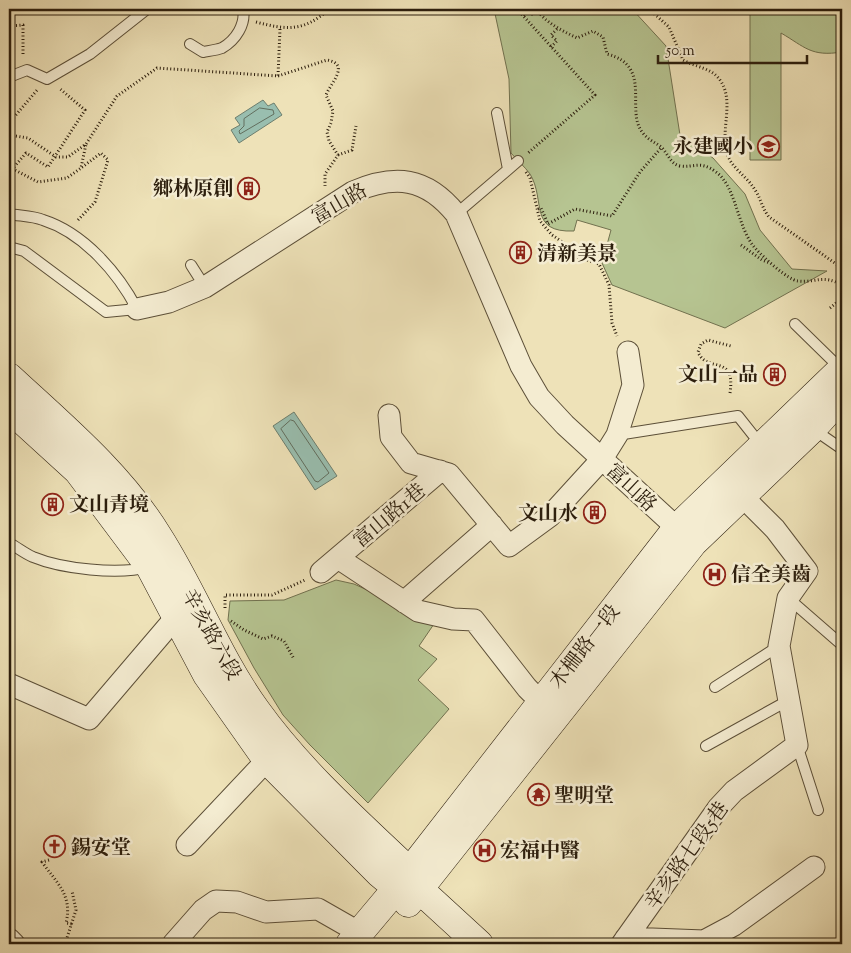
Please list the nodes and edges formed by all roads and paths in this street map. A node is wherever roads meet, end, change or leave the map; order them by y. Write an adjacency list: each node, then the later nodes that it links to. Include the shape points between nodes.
1 (147, 9): 17 (lane, via 90,54)
2 (243, 9): 8 (lane)
3 (329, 9): 11 (path, via 304,26)
4 (517, 9): 7 (path)
5 (536, 9): 7 (path); 10 (path)
6 (648, 9): 40 (path, via 669,27 683,60 710,71 720,79 726,90 727,155 755,190 763,209)
7 (524, 16): 13 (path)
8 (245, 20): 11 (path); 12 (lane, via 222,48 203,52)
9 (9, 26): 14 (path, via 23,25)
10 (558, 28): 13 (path, via 551,35 557,41); 23 (path, via 577,38 593,31 603,37 607,54 620,57 633,75 641,132)
11 (280, 29): 15 (path)
12 (190, 44)
13 (551, 46): 26 (path, via 595,95)
14 (23, 72): 16 (lane); 17 (lane, via 27,70)
15 (278, 76): 22 (path, via 157,68 117,96); 24 (path, via 327,60 338,67 339,76 326,95 333,111 327,132)
16 (9, 77)
17 (48, 79): 19 (path); 25 (path, via 86,110)
18 (497, 113): 30 (lane)
19 (9, 122)
20 (356, 126): 24 (path, via 352,150)
21 (9, 135): 25 (path, via 28,138)
22 (86, 144): 25 (path, via 68,157); 29 (path)
23 (662, 148): 32 (path, via 640,172 612,216 575,209 548,224 541,208); 38 (path, via 670,160 680,166 699,164 716,172 724,181 755,249)
24 (338, 155): 31 (path, via 324,181)
25 (56, 157): 28 (path, via 48,167 26,153)
26 (518, 161): 30 (lane); 32 (path, via 530,178)
27 (9, 167): 28 (path)
28 (14, 167): 29 (path, via 38,182 66,178)
29 (81, 168): 35 (path, via 101,152 108,160 95,202)
30 (508, 169): 34 (lane)
31 (335, 204): 34 (street, 富山路, via 377,182 404,181 428,188 445,200); 42 (street, 富山路)
32 (538, 209): 48 (path, via 543,226 564,243 569,254 599,264 609,285 612,323)
33 (9, 214): 35 (lane, via 43,219)
34 (456, 214): 59 (street, 富山路, via 521,366 539,397)
35 (67, 231): 45 (lane, via 110,269)
36 (741, 245): 38 (path)
37 (9, 247): 45 (lane, via 24,251 106,312)
38 (773, 264): 41 (path, via 797,281 829,279)
39 (192, 265): 42 (lane)
40 (842, 268)
41 (842, 285)
42 (205, 287): 45 (street, 富山路, via 169,302)
43 (842, 298): 44 (path)
44 (830, 308)
45 (137, 309)
46 (795, 324): 49 (lane)
47 (731, 346): 51 (path, via 708,340 701,344 698,352 701,358 723,366 729,372 732,379)
48 (628, 352): 56 (street, via 633,385)
49 (842, 369): 55 (main road, 木柵路一段)
50 (9, 377): 87 (main road, 辛亥路六段, via 85,446 122,488 158,535 231,670 256,709 280,742)
51 (730, 393)
52 (842, 396): 55 (main road, 木柵路一段)
53 (9, 408): 66 (main road, 辛亥路六段, via 78,471)
54 (389, 415): 60 (street, 富山路1巷, via 391,437 411,463)
55 (804, 422): 57 (main road, 木柵路一段); 58 (lane); 61 (main road, 木柵路一段)
56 (617, 435): 57 (lane, via 738,416); 59 (street)
57 (763, 446): 63 (main road, 木柵路一段)
58 (842, 449)
59 (602, 459): 62 (street, 富山路1巷, via 550,516 509,546); 63 (street, 富山路)
60 (440, 471): 62 (street, 富山路1巷, via 449,474); 65 (street, 富山路1巷)
61 (742, 496): 63 (main road, 木柵路一段); 69 (street, via 775,529 807,571)
62 (492, 525): 70 (street)
63 (685, 536): 79 (main road, 木柵路一段); 87 (main road, 木柵路一段)
64 (9, 543): 66 (lane, via 33,557 66,566 135,571)
65 (338, 558): 67 (street, 富山路1巷); 70 (street, 富山路1巷)
66 (150, 567): 72 (main road, 辛亥路六段)
67 (321, 572): 68 (path, via 272,595)
68 (225, 595)
69 (788, 598): 73 (lane); 74 (street)
70 (404, 602): 79 (street, 富山路1巷, via 418,610 453,619 474,620)
71 (225, 616): 75 (path, via 263,639 272,636 284,641)
72 (176, 617): 76 (street, via 89,719); 82 (main road, 辛亥路六段, via 207,675)
73 (842, 645)
74 (779, 646): 77 (lane); 78 (street)
75 (294, 660)
76 (9, 684)
77 (715, 687)
78 (789, 700): 80 (street); 81 (lane)
79 (541, 702): 87 (main road, 木柵路一段)
80 (797, 745): 83 (lane); 92 (street, 辛亥路七段5巷, via 734,791 719,807)
81 (706, 746)
82 (266, 760): 84 (street); 87 (main road, 辛亥路六段, via 379,873)
83 (818, 810)
84 (187, 845)
85 (49, 860): 89 (path, via 42,862 61,886 69,910 66,923)
86 (814, 867): 92 (street, via 734,925 704,941)
87 (409, 883): 91 (main road, 木柵路一段); 96 (main road)
88 (72, 891): 89 (path, via 76,910)
89 (72, 924): 94 (path)
90 (9, 939): 93 (street)
91 (361, 940): 95 (street, via 318,909 266,912 237,902 216,900)
92 (624, 941)
93 (14, 944)
94 (65, 944)
95 (173, 944)
96 (479, 944)

